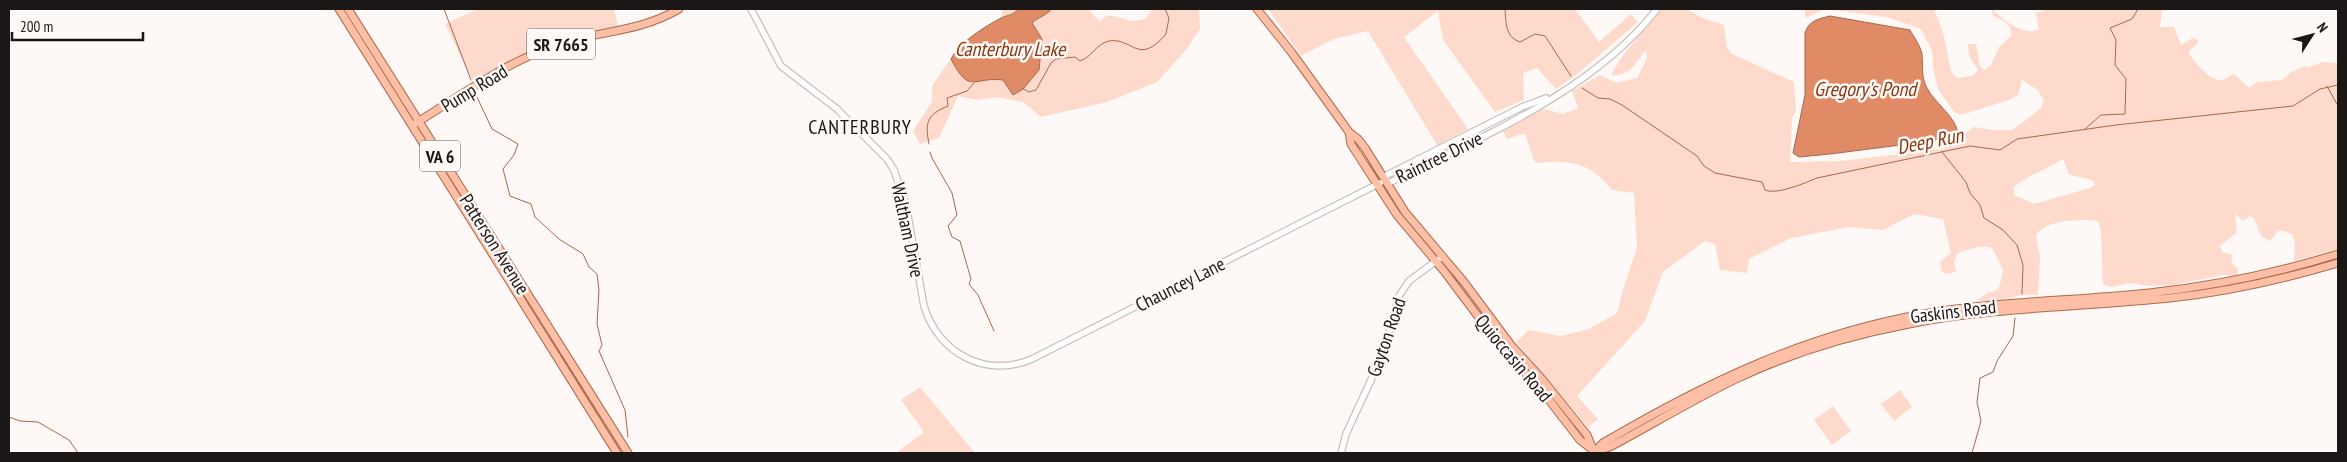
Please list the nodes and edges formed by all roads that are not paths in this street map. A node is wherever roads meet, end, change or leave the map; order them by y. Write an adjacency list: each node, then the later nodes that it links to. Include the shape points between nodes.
1 (338, 9): 8 (main road, Patterson Avenue / VA 6)
2 (348, 9): 7 (main road, Patterson Avenue / VA 6)
3 (679, 9): 7 (main road, Pump Road / SR 7665, via 633,28 536,53)
4 (751, 9): 16 (street, Waltham Drive, via 781,66 825,97 891,164 906,205 924,306 930,321 946,344)
5 (1257, 9): 9 (main road)
6 (1657, 9): 10 (street, Raintree Drive, via 1604,62 1518,119 1391,182)
7 (419, 121): 8 (main road, Pump Road); 18 (main road, Patterson Avenue / VA 6)
8 (412, 125): 17 (main road, Patterson Avenue / VA 6)
9 (1349, 132): 10 (main road, via 1365,148); 11 (main road, via 1351,144)
10 (1384, 181): 11 (street, Raintree Drive); 13 (main road, via 1405,212)
11 (1377, 185): 14 (main road, via 1397,215); 16 (street, Chauncey Lane, via 1032,359 1004,366)
12 (2338, 254): 20 (main road, Gaskins Road, via 2264,274 2150,293 1936,312 1862,327 1793,348 1741,369 1603,443)
13 (1443, 256): 14 (street, Gayton Road); 20 (main road, Quioccasin Road, via 1511,345 1587,435)
14 (1436, 261): 19 (street, Gayton Road, via 1409,281 1399,296 1384,352 1346,434); 20 (main road, Quioccasin Road, via 1498,343)
15 (2338, 263): 20 (main road, Gaskins Road, via 2207,293 1932,320 1884,330 1761,368)
16 (978, 364)
17 (617, 453)
18 (628, 453)
19 (1341, 453)
20 (1594, 453)

